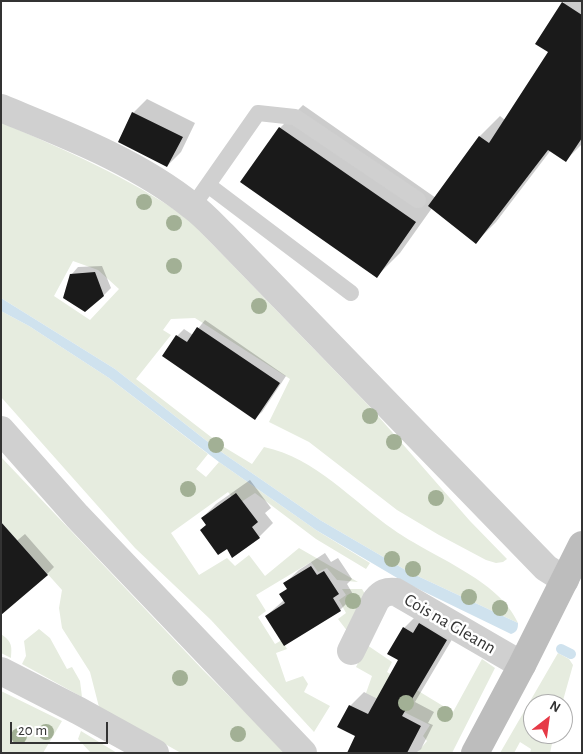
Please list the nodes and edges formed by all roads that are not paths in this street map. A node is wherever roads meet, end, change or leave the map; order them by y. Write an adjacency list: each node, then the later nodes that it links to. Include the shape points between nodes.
1 (1, 108): 2 (street, via 118,160 162,185)
2 (200, 195): 3 (lane, via 258,113 295,117); 4 (lane); 7 (street, via 223,235 546,568)
3 (418, 200)
4 (352, 293)
5 (1, 430): 12 (street)
6 (582, 546): 7 (main road)
7 (565, 580): 9 (main road)
8 (352, 651): 9 (street, Cois na Gleann, via 376,600 388,591 396,592)
9 (522, 665): 13 (main road)
10 (1, 671): 11 (street)
11 (155, 753)
12 (303, 753)
13 (475, 753)

